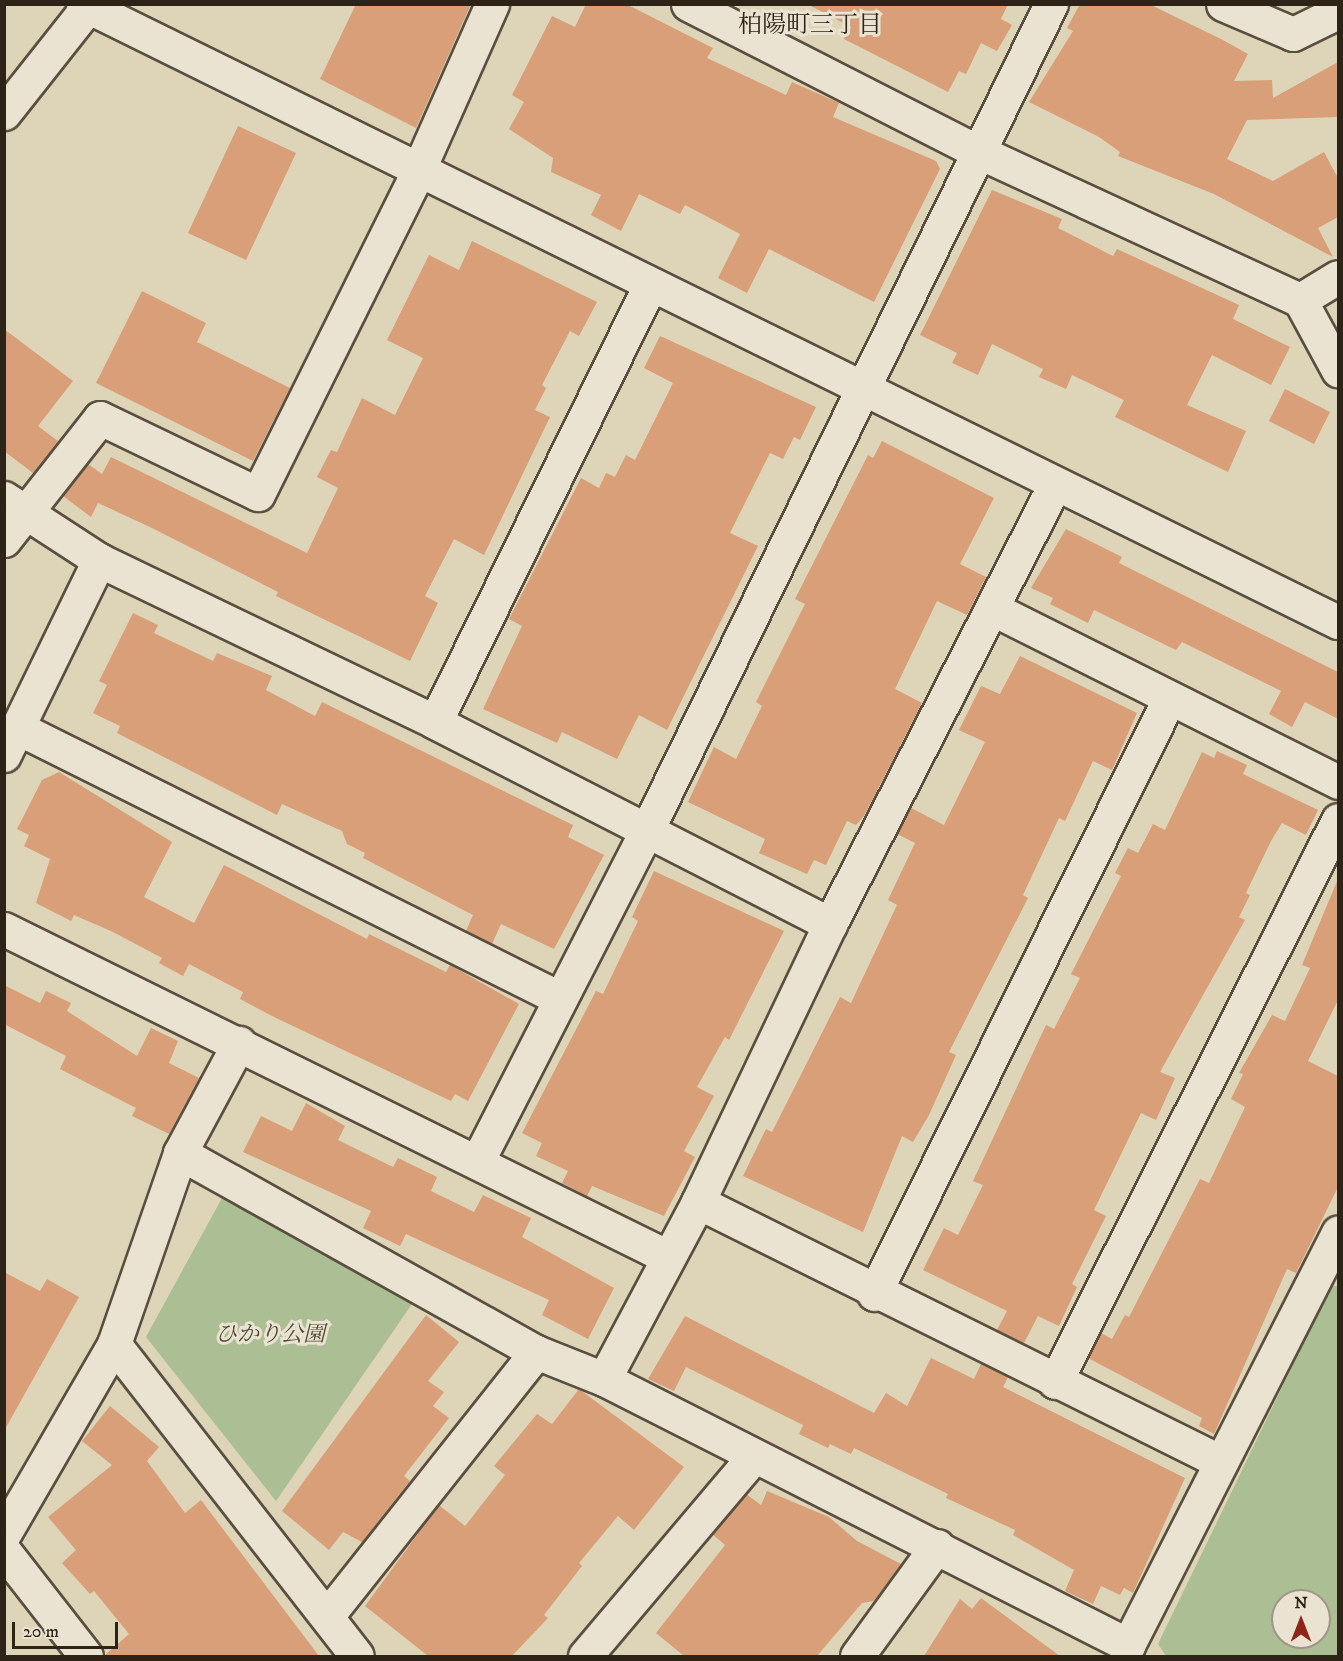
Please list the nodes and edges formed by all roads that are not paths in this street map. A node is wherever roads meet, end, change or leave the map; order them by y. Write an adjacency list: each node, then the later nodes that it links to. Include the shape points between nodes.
1 (492, 4): 9 (street)
2 (688, 4): 8 (street)
3 (1051, 4): 8 (street)
4 (1223, 4): 6 (street, via 1293,34)
5 (87, 5): 7 (street); 9 (street)
6 (1338, 12)
7 (4, 113)
8 (977, 151): 12 (street); 14 (street)
9 (418, 171): 11 (street); 16 (street, via 258,494 100,418)
10 (1338, 277): 12 (street)
11 (649, 287): 14 (street); 22 (street)
12 (1300, 300): 13 (street)
13 (1338, 370)
14 (860, 391): 15 (street); 26 (street)
15 (1055, 484): 19 (street); 20 (street)
16 (15, 505): 17 (street); 18 (street)
17 (4, 540)
18 (99, 560): 22 (street); 23 (street)
19 (993, 609): 21 (street); 27 (street)
20 (1338, 622)
21 (1169, 699): 24 (street); 36 (street)
22 (435, 722): 26 (street)
23 (11, 742): 29 (street)
24 (1338, 782)
25 (1338, 820): 40 (street)
26 (646, 832): 27 (street); 29 (street)
27 (830, 924): 33 (street)
28 (4, 929): 30 (street)
29 (559, 998): 32 (street)
30 (239, 1043): 31 (street); 32 (street)
31 (180, 1153): 37 (street); 38 (street)
32 (477, 1162): 35 (street)
33 (698, 1202): 35 (street); 36 (street)
34 (1338, 1232): 42 (street)
35 (666, 1256): 39 (street)
36 (874, 1294): 40 (street)
37 (114, 1344): 43 (street); 46 (street)
38 (536, 1352): 39 (street); 46 (street)
39 (604, 1379): 41 (street)
40 (1055, 1382): 42 (street)
41 (753, 1457): 44 (street); 50 (street)
42 (1221, 1462): 47 (street)
43 (4, 1534)
44 (937, 1546): 47 (street); 51 (street)
45 (4, 1551): 48 (street)
46 (327, 1616): 49 (street)
47 (1132, 1651)
48 (86, 1656)
49 (357, 1656)
50 (585, 1656)
51 (857, 1656)

